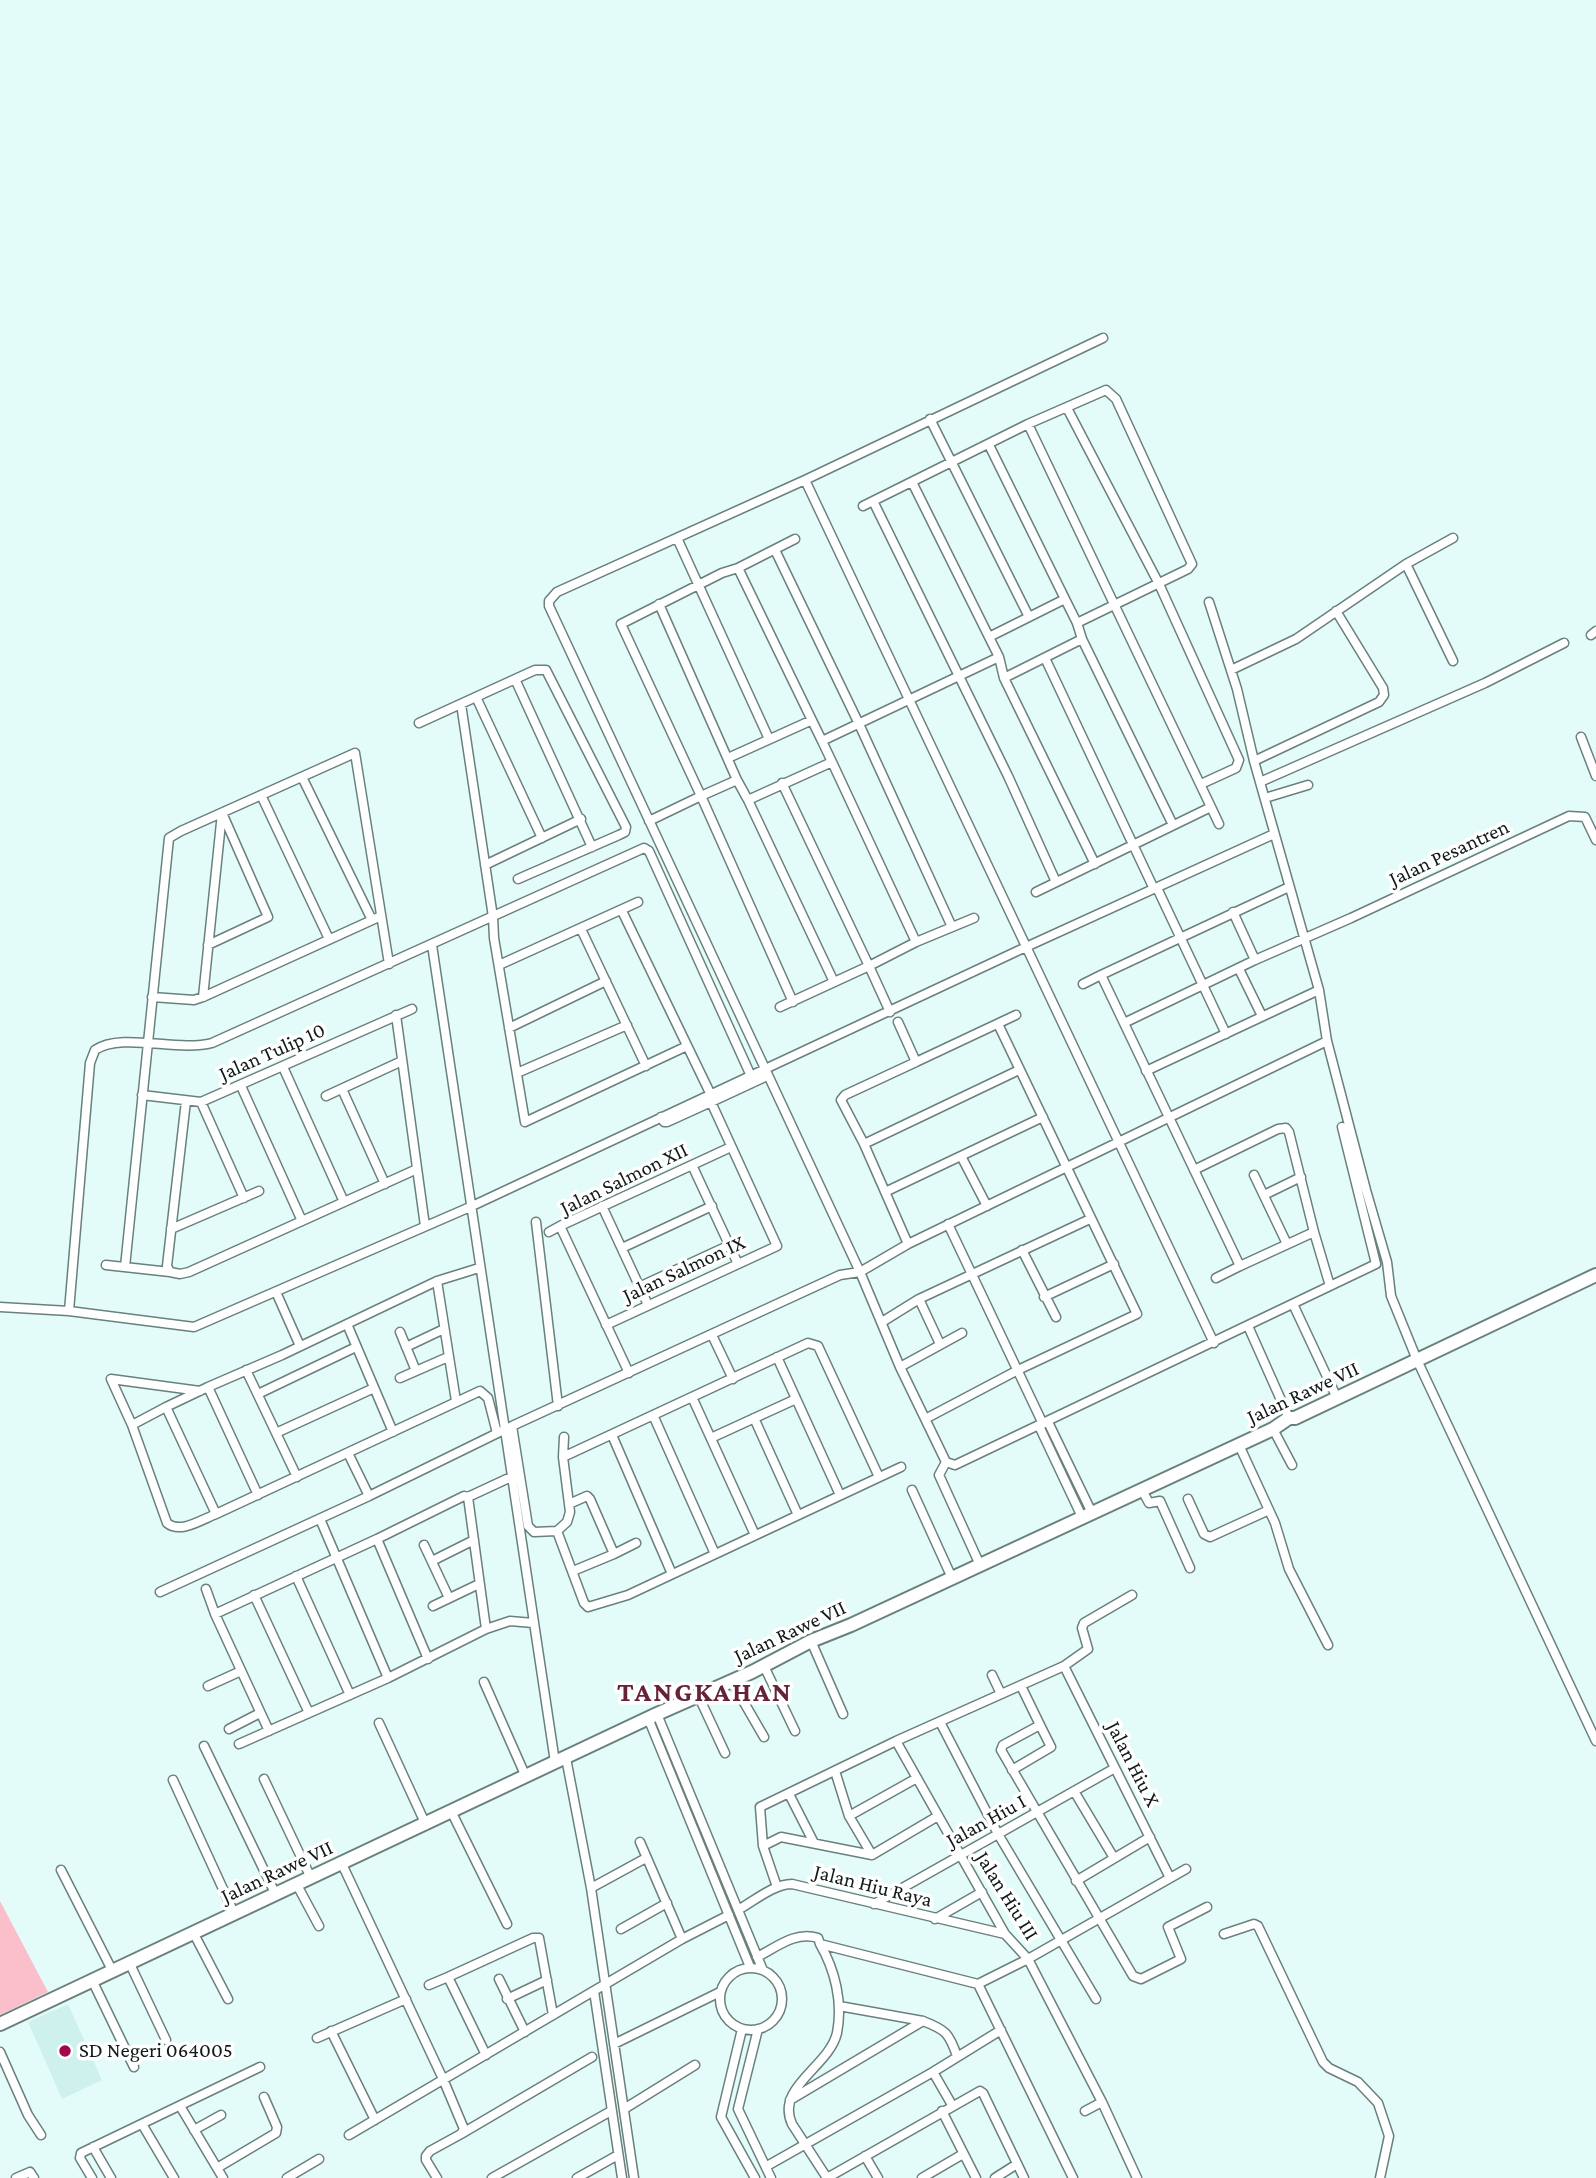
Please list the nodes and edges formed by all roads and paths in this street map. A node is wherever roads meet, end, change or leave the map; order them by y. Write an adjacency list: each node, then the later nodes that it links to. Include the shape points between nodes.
1 (1104, 338): 3 (street)
2 (1067, 408): 4 (street); 18 (street); 18 (street, via 1106,390 1116,399 1191,561 1188,569)
3 (930, 419): 6 (street); 7 (street)
4 (1028, 424): 5 (street); 21 (street)
5 (989, 445): 6 (street); 19 (street)
6 (952, 462): 8 (street); 24 (street)
7 (805, 480): 11 (street); 37 (street)
8 (912, 482): 9 (street); 26 (street)
9 (873, 501): 10 (street); 33 (street)
10 (863, 506)
11 (677, 538): 17 (street); 62 (street, via 557,592 549,601)
12 (1453, 538): 15 (street)
13 (795, 539): 14 (street)
14 (775, 550): 16 (street); 41 (street)
15 (1406, 564): 23 (street); 31 (street)
16 (738, 568): 17 (street); 39 (street)
17 (699, 584): 22 (street); 43 (street)
18 (1159, 584): 21 (street); 53 (street, via 1239,762 1236,768)
19 (1065, 599): 24 (street); 25 (street)
20 (1209, 602): 32 (street)
21 (1115, 603): 25 (street); 53 (street)
22 (659, 604): 45 (street); 56 (street, via 621,627)
23 (1336, 611): 32 (street, via 1288,643); 46 (street, via 1383,688 1382,699)
24 (1029, 617): 26 (street)
25 (1077, 623): 27 (street)
26 (989, 637): 29 (street)
27 (1082, 639): 30 (street); 64 (street)
28 (1564, 643): 51 (street, via 1474,688)
29 (999, 657): 33 (street); 34 (street)
30 (1045, 658): 34 (street); 68 (street)
31 (1453, 661)
32 (1231, 670): 46 (street)
33 (959, 676): 37 (street); 73 (street)
34 (1004, 678): 70 (street)
35 (515, 679): 36 (street); 61 (street); 69 (street, via 545,670 626,827 625,832)
36 (476, 697): 38 (street); 66 (street)
37 (909, 700): 41 (street); 92 (street)
38 (461, 704): 40 (street); 71 (street)
39 (810, 721): 43 (street); 44 (street)
40 (419, 723)
41 (859, 724): 44 (street); 84 (street)
42 (1581, 737): 48 (street)
43 (769, 739): 45 (street)
44 (822, 741): 47 (street)
45 (728, 758): 50 (street)
46 (1254, 761): 51 (street)
47 (832, 762): 52 (street); 89 (street)
48 (1596, 776)
49 (302, 777): 55 (street); 80 (street, via 355,753); 83 (street)
50 (737, 780): 56 (street); 58 (street)
51 (1260, 782): 57 (street)
52 (782, 783): 58 (street); 96 (street)
53 (1201, 784): 59 (street)
54 (1308, 785): 57 (street)
55 (261, 795): 60 (street); 86 (street)
56 (701, 796): 62 (street); 106 (street)
57 (1265, 798): 65 (street)
58 (748, 800): 100 (street)
59 (1211, 807): 63 (street); 64 (street)
60 (222, 813): 90 (street); 90 (street, via 268,917); 104 (street, via 169,838)
61 (581, 820): 66 (street); 69 (street)
62 (649, 821): 129 (street)
63 (1219, 824)
64 (1173, 825): 68 (street)
65 (1274, 834): 74 (street); 75 (street)
66 (542, 838): 71 (street)
67 (1596, 840): 88 (street, Jalan Pesantren, via 1585,817 1569,816)
68 (1134, 846): 70 (street); 75 (street)
69 (593, 847): 72 (street)
70 (1095, 864): 73 (street)
71 (485, 865): 81 (street)
72 (518, 879)
73 (1056, 882): 76 (street)
74 (1289, 887): 79 (street); 88 (street)
75 (1155, 888): 87 (street); 92 (street)
76 (1036, 892)
77 (638, 902): 78 (street)
78 (622, 911): 85 (street); 121 (street)
79 (1233, 912): 87 (street); 93 (street)
80 (381, 916): 83 (street); 94 (street)
81 (493, 917): 91 (street); 95 (street); 130 (street, via 647,848)
82 (974, 918): 84 (street)
83 (372, 920): 86 (street)
84 (952, 927): 89 (street)
85 (581, 929): 95 (street); 99 (street)
86 (329, 939): 105 (street)
87 (1180, 939): 98 (street); 102 (street)
88 (1305, 939): 93 (street); 103 (street)
89 (916, 942): 96 (street)
90 (208, 945): 105 (street)
91 (432, 945): 94 (street); 160 (street)
92 (1026, 947): 109 (street); 141 (street)
93 (1255, 960): 97 (street)
94 (389, 964): 120 (street, via 212,1043 185,1047)
95 (499, 965): 117 (street)
96 (869, 966): 100 (street); 109 (street)
97 (1239, 969): 102 (street); 112 (street)
98 (1101, 975): 101 (street); 114 (street)
99 (606, 981): 116 (street); 117 (street)
100 (834, 982): 106 (street)
101 (1083, 984)
102 (1203, 986): 114 (street); 118 (street)
103 (1319, 990): 112 (street); 119 (street)
104 (152, 997): 105 (street); 120 (street)
105 (203, 997)
106 (793, 1002): 107 (street)
107 (780, 1007)
108 (412, 1009): 110 (street, Jalan Tulip 10)
109 (890, 1012): 129 (street)
110 (396, 1015): 122 (street); 125 (street, Jalan Tulip 10)
111 (1016, 1015): 115 (street)
112 (1262, 1016): 118 (street)
113 (898, 1021): 123 (street)
114 (1124, 1023): 127 (street)
115 (998, 1024): 123 (street); 126 (street)
116 (627, 1025): 124 (street); 128 (street)
117 (509, 1028): 128 (street)
118 (1226, 1034): 127 (street)
119 (1327, 1041): 139 (street); 212 (street, via 1387,1262 1391,1296)
120 (147, 1044): 133 (street); 195 (street, via 102,1045 89,1063)
121 (687, 1046): 124 (street); 135 (street)
122 (402, 1061): 132 (street); 147 (street)
123 (916, 1062): 142 (street, via 843,1097)
124 (646, 1066): 128 (street, via 525,1122)
125 (283, 1067): 131 (street, Jalan Tulip 10); 156 (street)
126 (1019, 1070): 138 (street); 142 (street)
127 (1146, 1071): 139 (street)
128 (517, 1073)
129 (765, 1073): 130 (street); 135 (street); 182 (street)
130 (751, 1076): 135 (street)
131 (241, 1086): 137 (street, Jalan Tulip 10); 162 (street)
132 (342, 1089): 134 (street); 151 (street)
133 (142, 1095): 136 (street, Jalan Tulip 10); 179 (street)
134 (326, 1096)
135 (711, 1099): 143 (street); 160 (street, via 661,1117)
136 (186, 1101): 137 (street, Jalan Tulip 10); 167 (street)
137 (201, 1102): 155 (street)
138 (1043, 1117): 144 (street); 146 (street)
139 (1168, 1118): 141 (street); 148 (street)
140 (1342, 1127): 187 (street, via 1377,1262)
141 (1119, 1142): 146 (street); 206 (street)
142 (864, 1143): 153 (street)
143 (731, 1147): 145 (street, Jalan Salmon XII); 175 (street, Jalan Salmon IX, via 777,1246)
144 (961, 1156): 153 (street); 159 (street)
145 (692, 1165): 157 (street, Jalan Salmon XII); 158 (street)
146 (1068, 1167): 159 (street); 161 (street)
147 (417, 1169): 151 (street); 165 (street)
148 (1194, 1170): 150 (street, via 1286,1128); 178 (street)
149 (1254, 1175): 154 (street)
150 (1301, 1177): 154 (street); 169 (street)
151 (385, 1184): 156 (street)
152 (259, 1191): 155 (street)
153 (885, 1192): 170 (street)
154 (1264, 1195): 171 (street)
155 (244, 1198): 167 (street)
156 (344, 1202): 162 (street)
157 (602, 1206): 166 (street, Jalan Salmon XII); 173 (street)
158 (712, 1206): 172 (street); 173 (street)
159 (987, 1206): 164 (street)
160 (470, 1207): 165 (street); 180 (street)
161 (1090, 1219): 174 (street); 176 (street)
162 (302, 1221): 181 (street, via 184,1274)
163 (536, 1222): 227 (street)
164 (948, 1224): 170 (street); 183 (street)
165 (425, 1226): 189 (street)
166 (561, 1226): 168 (street); 199 (street, Jalan Salmon XII)
167 (171, 1229): 181 (street)
168 (549, 1232)
169 (1314, 1232): 171 (street); 187 (street)
170 (908, 1244): 182 (street)
171 (1287, 1244): 178 (street)
172 (730, 1245): 175 (street); 188 (street)
173 (622, 1248): 188 (street)
174 (1022, 1250): 183 (street); 190 (street)
175 (738, 1264): 193 (street, Jalan Salmon IX)
176 (1114, 1264): 190 (street); 215 (street, via 1137,1314)
177 (106, 1265): 179 (street)
178 (1240, 1266): 185 (street)
179 (125, 1267): 181 (street)
180 (479, 1268): 186 (street); 236 (street)
181 (170, 1272)
182 (860, 1272): 197 (street); 204 (street, via 840,1275)
183 (972, 1274): 191 (street); 215 (street)
184 (1596, 1275): 212 (main road, Jalan Rawe VII)
185 (1216, 1278)
186 (437, 1281): 198 (street); 201 (street)
187 (1330, 1286): 192 (street)
188 (639, 1287): 193 (street)
189 (276, 1292): 195 (street, via 194,1327); 207 (street)
190 (1044, 1297): 196 (street)
191 (919, 1299): 197 (street); 205 (street)
192 (1293, 1304): 200 (street); 224 (street)
193 (648, 1305): 199 (street, Jalan Salmon IX)
194 (0, 1307): 195 (street)
195 (69, 1311)
196 (1056, 1317)
197 (882, 1322): 213 (street)
198 (346, 1324): 207 (street); 208 (street)
199 (606, 1325): 217 (street, Jalan Salmon XII)
200 (1248, 1326): 206 (street); 231 (street)
201 (444, 1329): 209 (street); 210 (street)
202 (400, 1332): 209 (street)
203 (962, 1333): 205 (street)
204 (712, 1335): 217 (street); 219 (street)
205 (940, 1343): 213 (street)
206 (1214, 1343): 233 (street)
207 (300, 1346): 214 (street)
208 (356, 1347): 220 (street); 222 (street)
209 (406, 1347): 216 (street)
210 (449, 1357): 216 (street); 226 (street)
211 (776, 1357): 219 (street); 225 (street); 250 (street, via 808,1343 818,1346)
212 (1417, 1360): 224 (main road, Jalan Rawe VII); 317 (street)
213 (900, 1367): 230 (street)
214 (246, 1370): 221 (street); 222 (street)
215 (1018, 1370): 230 (street); 233 (street)
216 (416, 1371): 218 (street)
217 (629, 1373): 227 (street)
218 (400, 1378)
219 (733, 1379): 223 (street)
220 (374, 1388): 237 (street); 238 (street)
221 (204, 1389): 228 (street); 234 (street, via 111,1379); 253 (street)
222 (258, 1394): 238 (street)
223 (692, 1397): 229 (street); 241 (street)
224 (1337, 1398): 231 (main road, Jalan Rawe VII)
225 (796, 1399): 232 (street); 254 (street)
226 (456, 1401): 236 (street, via 480,1391 486,1394); 237 (street)
227 (558, 1406): 236 (street)
228 (166, 1407): 234 (street); 260 (street)
229 (653, 1415): 239 (street); 271 (street)
230 (927, 1418): 245 (street)
231 (1289, 1418): 235 (main road, Jalan Rawe VII)
232 (754, 1419): 241 (street); 261 (street)
233 (1044, 1424): 245 (street, via 955,1465); 262 (street)
234 (132, 1425): 260 (street, via 167,1523 179,1528)
235 (1273, 1429): 242 (main road, Jalan Rawe VII); 246 (street)
236 (504, 1430): 249 (street); 255 (street); 264 (street, via 528,1526 534,1532)
237 (393, 1432): 243 (street)
238 (276, 1433): 248 (street)
239 (612, 1435): 244 (street); 277 (street)
240 (564, 1437): 244 (street)
241 (711, 1438): 265 (street)
242 (1239, 1445): 252 (main road, Jalan Rawe VII); 259 (street)
243 (348, 1453): 248 (street); 255 (street)
244 (563, 1457): 258 (street)
245 (946, 1462): 274 (street, via 939,1475)
246 (1292, 1465)
247 (901, 1467): 250 (street)
248 (297, 1477): 253 (street)
249 (511, 1477): 256 (street); 288 (street)
250 (879, 1477): 254 (street)
251 (912, 1490): 279 (street)
252 (1142, 1490): 262 (main road, Jalan Rawe VII); 275 (street, via 1149,1503 1160,1501)
253 (258, 1495): 260 (street)
254 (840, 1495): 261 (street)
255 (369, 1496): 263 (street)
256 (468, 1497): 266 (street); 267 (street)
257 (1188, 1499): 259 (street, via 1210,1537)
258 (569, 1504): 264 (street, via 567,1522); 270 (street, via 587,1496 590,1499)
259 (1269, 1510): 291 (street, via 1289,1569)
260 (216, 1514)
261 (798, 1515): 265 (street)
262 (1087, 1515): 274 (main road, Jalan Rawe VII)
263 (320, 1519): 272 (street); 282 (street)
264 (557, 1531): 276 (street)
265 (755, 1535): 271 (street)
266 (377, 1539): 272 (street); 292 (street)
267 (474, 1540): 273 (street); 280 (street)
268 (636, 1544): 270 (street)
269 (424, 1545): 273 (street)
270 (614, 1553): 276 (street)
271 (715, 1554): 277 (street)
272 (337, 1558): 278 (street); 297 (street)
273 (432, 1561): 285 (street)
274 (980, 1565): 279 (main road, Jalan Rawe VII)
275 (1191, 1568)
276 (573, 1571): 277 (street, via 588,1607)
277 (673, 1574)
278 (296, 1576): 283 (street); 303 (street)
279 (952, 1578): 290 (main road, Jalan Rawe VII)
280 (480, 1584): 285 (street); 289 (street)
281 (206, 1589): 287 (street)
282 (160, 1592)
283 (254, 1595): 287 (street); 306 (street)
284 (1132, 1595): 294 (street, via 1084,1622 1088,1649)
285 (449, 1598): 286 (street)
286 (433, 1606)
287 (215, 1614): 295 (street)
288 (533, 1623): 289 (street, via 510,1621); 321 (street)
289 (486, 1629): 292 (street)
290 (811, 1641): 293 (main road, Jalan Rawe VII); 307 (street)
291 (1328, 1644)
292 (428, 1658): 297 (street)
293 (764, 1666): 298 (main road, Jalan Rawe VII); 314 (street)
294 (1064, 1666): 301 (street); 322 (street, Jalan Hiu X)
295 (241, 1671): 300 (street); 305 (street)
296 (992, 1675): 302 (street)
297 (388, 1678): 303 (street)
298 (731, 1680): 304 (main road, Jalan Rawe VII); 315 (street)
299 (484, 1682): 325 (street)
300 (208, 1686)
301 (1021, 1686): 302 (street); 311 (street)
302 (1002, 1694): 309 (street)
303 (350, 1695): 306 (street)
304 (698, 1695): 308 (main road, Jalan Rawe VII); 320 (street)
305 (260, 1713): 312 (street); 313 (street)
306 (309, 1713): 313 (street)
307 (843, 1714)
308 (652, 1716): 321 (main road, Jalan Rawe VII); 359 (street); 361 (street)
309 (940, 1722): 316 (street); 336 (street)
310 (379, 1723): 335 (street)
311 (1040, 1725): 323 (street, via 1051,1747); 323 (street, via 1001,1747)
312 (229, 1729)
313 (269, 1731): 318 (street)
314 (795, 1731)
315 (764, 1737)
316 (896, 1741): 324 (street); 326 (street, Jalan Hiu III)
317 (1596, 1741)
318 (239, 1744)
319 (204, 1746): 355 (street)
320 (725, 1753)
321 (561, 1760): 325 (main road, Jalan Rawe VII); 353 (street)
322 (1115, 1768): 329 (street, Jalan Hiu I); 337 (street, Jalan Hiu X)
323 (1012, 1770): 332 (street)
324 (835, 1771): 330 (street); 333 (street)
325 (526, 1777): 331 (main road, Jalan Rawe VII)
326 (917, 1778): 333 (street); 334 (street, Jalan Hiu III)
327 (264, 1779): 348 (street)
328 (173, 1780): 360 (street)
329 (1074, 1791): 332 (street, Jalan Hiu I); 344 (street)
330 (789, 1794): 339 (street); 340 (street, via 760,1807)
331 (452, 1812): 335 (main road, Jalan Rawe VII); 364 (street)
332 (1036, 1813): 336 (street, Jalan Hiu I); 350 (street)
333 (849, 1815): 341 (street)
334 (938, 1816): 341 (street); 342 (street, Jalan Hiu III)
335 (426, 1825): 345 (main road, Jalan Rawe VII)
336 (998, 1834): 342 (street, Jalan Hiu I); 371 (street)
337 (1150, 1837): 344 (street); 349 (street, Jalan Hiu X)
338 (640, 1842): 343 (street)
339 (814, 1843): 340 (street, via 781,1838); 341 (street)
340 (762, 1846): 352 (street)
341 (872, 1855)
342 (961, 1855): 354 (street, Jalan Hiu III); 357 (street, Jalan Hiu I)
343 (646, 1858): 353 (street); 356 (street)
344 (1114, 1858): 350 (street)
345 (342, 1864): 348 (main road, Jalan Rawe VII); 389 (street)
346 (1186, 1869): 349 (street)
347 (61, 1870): 378 (street)
348 (311, 1878): 351 (main road, Jalan Rawe VII)
349 (1170, 1878): 362 (street)
350 (1076, 1881): 362 (street)
351 (297, 1885): 355 (main road, Jalan Rawe VII); 365 (street)
352 (777, 1887): 357 (street, Jalan Hiu Raya, via 792,1884); 359 (street)
353 (592, 1888): 383 (street)
354 (982, 1892): 363 (street); 368 (street, Jalan Hiu III)
355 (276, 1895): 360 (main road, Jalan Rawe VII)
356 (667, 1903): 366 (street); 370 (street)
357 (874, 1903): 363 (street, Jalan Hiu Raya)
358 (1207, 1907): 362 (street, via 1168,1927 1181,1959 1141,1979 1133,1976)
359 (738, 1910): 373 (street)
360 (234, 1913): 367 (main road, Jalan Rawe VII)
361 (729, 1915): 370 (street); 376 (street)
362 (1098, 1918): 371 (street)
363 (935, 1919): 368 (street, Jalan Hiu Raya)
364 (507, 1924)
365 (319, 1926)
366 (621, 1929)
367 (193, 1932): 375 (main road, Jalan Rawe VII); 388 (street)
368 (1006, 1934): 374 (street, Jalan Hiu III)
369 (1224, 1934): 460 (street, via 1258,1926 1323,2062 1358,2082 1378,2104 1389,2136)
370 (682, 1939): 383 (street)
371 (1061, 1940): 374 (street); 391 (street)
372 (820, 1944): 373 (street, via 818,1938 806,1935); 384 (street); 392 (street, via 834,1973)
373 (757, 1957): 377 (street)
374 (1027, 1959): 384 (street); 415 (street, Jalan Hiu III)
375 (129, 1962): 378 (main road, Jalan Rawe VII); 402 (street)
376 (750, 1967): 377 (street); 387 (street, via 726,1979)
377 (762, 1968): 397 (street, via 778,1981 783,2000 775,2019)
378 (112, 1970): 381 (main road, Jalan Rawe VII)
379 (448, 1977): 382 (street, via 539,1938); 385 (street); 405 (street)
380 (499, 1979): 390 (street)
381 (92, 1980): 395 (main road, Jalan Rawe VII); 409 (street)
382 (547, 1980): 390 (street); 393 (street)
383 (606, 1984): 386 (street); 403 (street)
384 (978, 1984): 398 (street)
385 (429, 1986)
386 (594, 1991): 393 (street); 419 (street)
387 (720, 1992): 396 (street, via 722,2011); 403 (street)
388 (228, 1999)
389 (405, 1999): 399 (street); 412 (street)
390 (508, 1999): 400 (street)
391 (1096, 1999)
392 (839, 2006): 394 (street); 414 (street, via 837,2035)
393 (553, 2015): 400 (street)
394 (923, 2021): 406 (street, via 944,2030); 414 (street)
395 (0, 2024)
396 (742, 2029): 397 (street); 450 (street, via 721,2118)
397 (758, 2029): 436 (street, via 738,2109)
398 (1001, 2030): 406 (street); 458 (street)
399 (331, 2031): 401 (street); 423 (street)
400 (525, 2032): 405 (street)
401 (317, 2038)
402 (166, 2040)
403 (614, 2044): 418 (street)
404 (0, 2052): 427 (street)
405 (485, 2055): 412 (street)
406 (957, 2056): 411 (street)
407 (592, 2057): 426 (street)
408 (695, 2065): 418 (street)
409 (134, 2067)
410 (261, 2067): 417 (street)
411 (933, 2072): 416 (street); 429 (street)
412 (443, 2079): 423 (street); 426 (street, via 464,2129)
413 (264, 2097): 437 (street, via 278,2127 276,2133)
414 (789, 2101): 429 (street, via 787,2115)
415 (1102, 2102): 421 (street); 459 (street, Jalan Hiu III)
416 (952, 2105): 420 (street); 435 (street, via 983,2093)
417 (180, 2106): 424 (street); 425 (street)
418 (624, 2109): 449 (street)
419 (611, 2111): 432 (street); 446 (street)
420 (942, 2111): 431 (street); 433 (street)
421 (1085, 2111)
422 (221, 2115): 425 (street)
423 (375, 2120): 428 (street)
424 (142, 2124): 430 (street); 442 (street)
425 (194, 2130): 437 (street)
426 (461, 2134): 445 (street, via 426,2155)
427 (41, 2135)
428 (349, 2135)
429 (806, 2145): 436 (street); 452 (street)
430 (93, 2147): 440 (street, via 80,2156); 441 (street)
431 (963, 2154): 454 (street); 455 (street)
432 (618, 2155): 447 (street); 448 (street)
433 (865, 2156): 452 (street); 453 (street)
434 (319, 2159): 444 (street)
435 (1017, 2164): 456 (street); 457 (street)
436 (767, 2166): 451 (street)
437 (217, 2168): 443 (street)
438 (16, 2178): 439 (street, via 30,2172)
439 (34, 2178)
440 (92, 2178)
441 (111, 2178)
442 (174, 2178)
443 (223, 2178)
444 (287, 2178)
445 (437, 2178)
446 (492, 2178)
447 (577, 2178)
448 (622, 2178)
449 (634, 2178)
450 (755, 2178)
451 (771, 2178)
452 (827, 2178)
453 (878, 2178)
454 (922, 2178)
455 (976, 2178)
456 (995, 2178)
457 (1024, 2178)
458 (1073, 2178)
459 (1137, 2178)
460 (1380, 2178)

